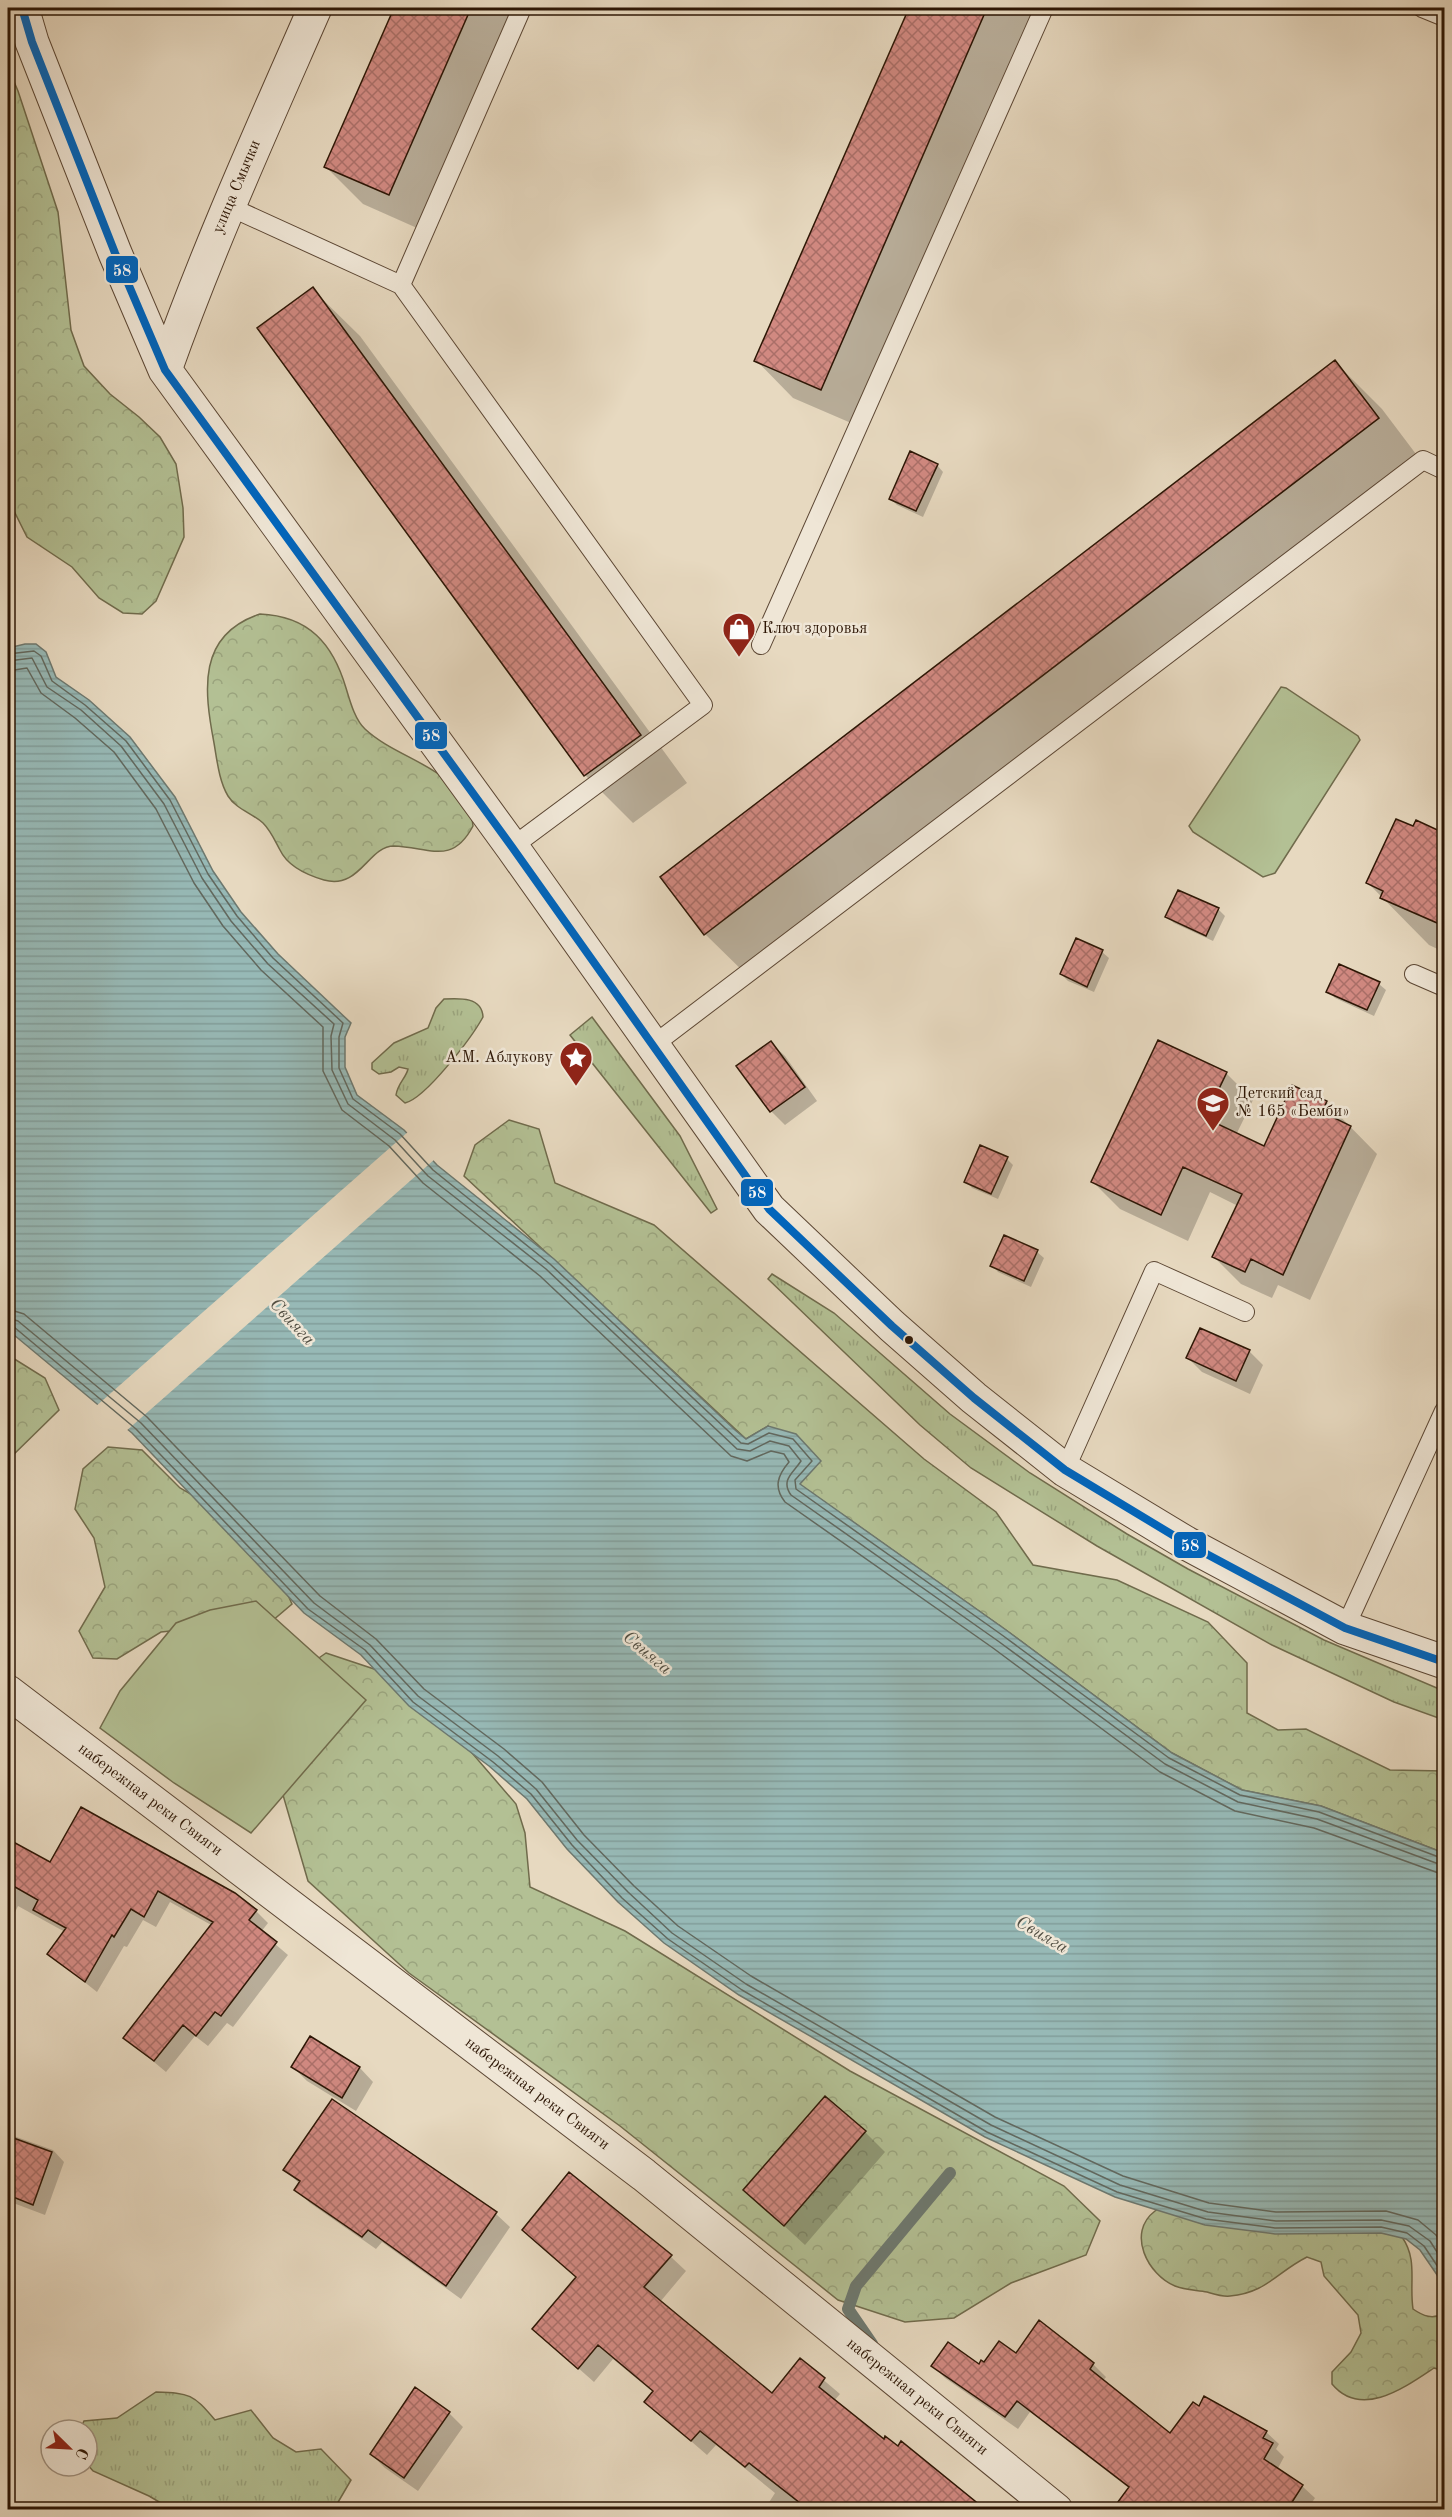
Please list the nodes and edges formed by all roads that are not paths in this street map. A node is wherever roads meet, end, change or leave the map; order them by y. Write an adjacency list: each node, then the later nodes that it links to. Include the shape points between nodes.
1 (22, 8): 9 (street, via 115,253)
2 (315, 8): 7 (street, улица Смычки)
3 (522, 8): 8 (lane)
4 (1044, 8): 11 (lane)
5 (1422, 8): 6 (lane)
6 (1444, 17)
7 (228, 206): 8 (lane); 9 (street, улица Смычки)
8 (401, 285): 12 (lane, via 703,705)
9 (165, 370): 12 (street)
10 (1444, 470): 15 (lane, via 1423,460)
11 (760, 645)
12 (512, 847): 15 (street)
13 (1414, 974): 14 (lane)
14 (1444, 987)
15 (652, 1046): 18 (street, via 769,1209 892,1326)
16 (1245, 1312): 18 (lane, via 1154,1270)
17 (1444, 1411): 19 (lane)
18 (1065, 1470): 19 (street, via 1186,1543)
19 (1345, 1628): 20 (street)
20 (1444, 1662)
21 (8, 1692): 22 (street, набережная реки Свияги, via 644,2175)
22 (1056, 2510)

